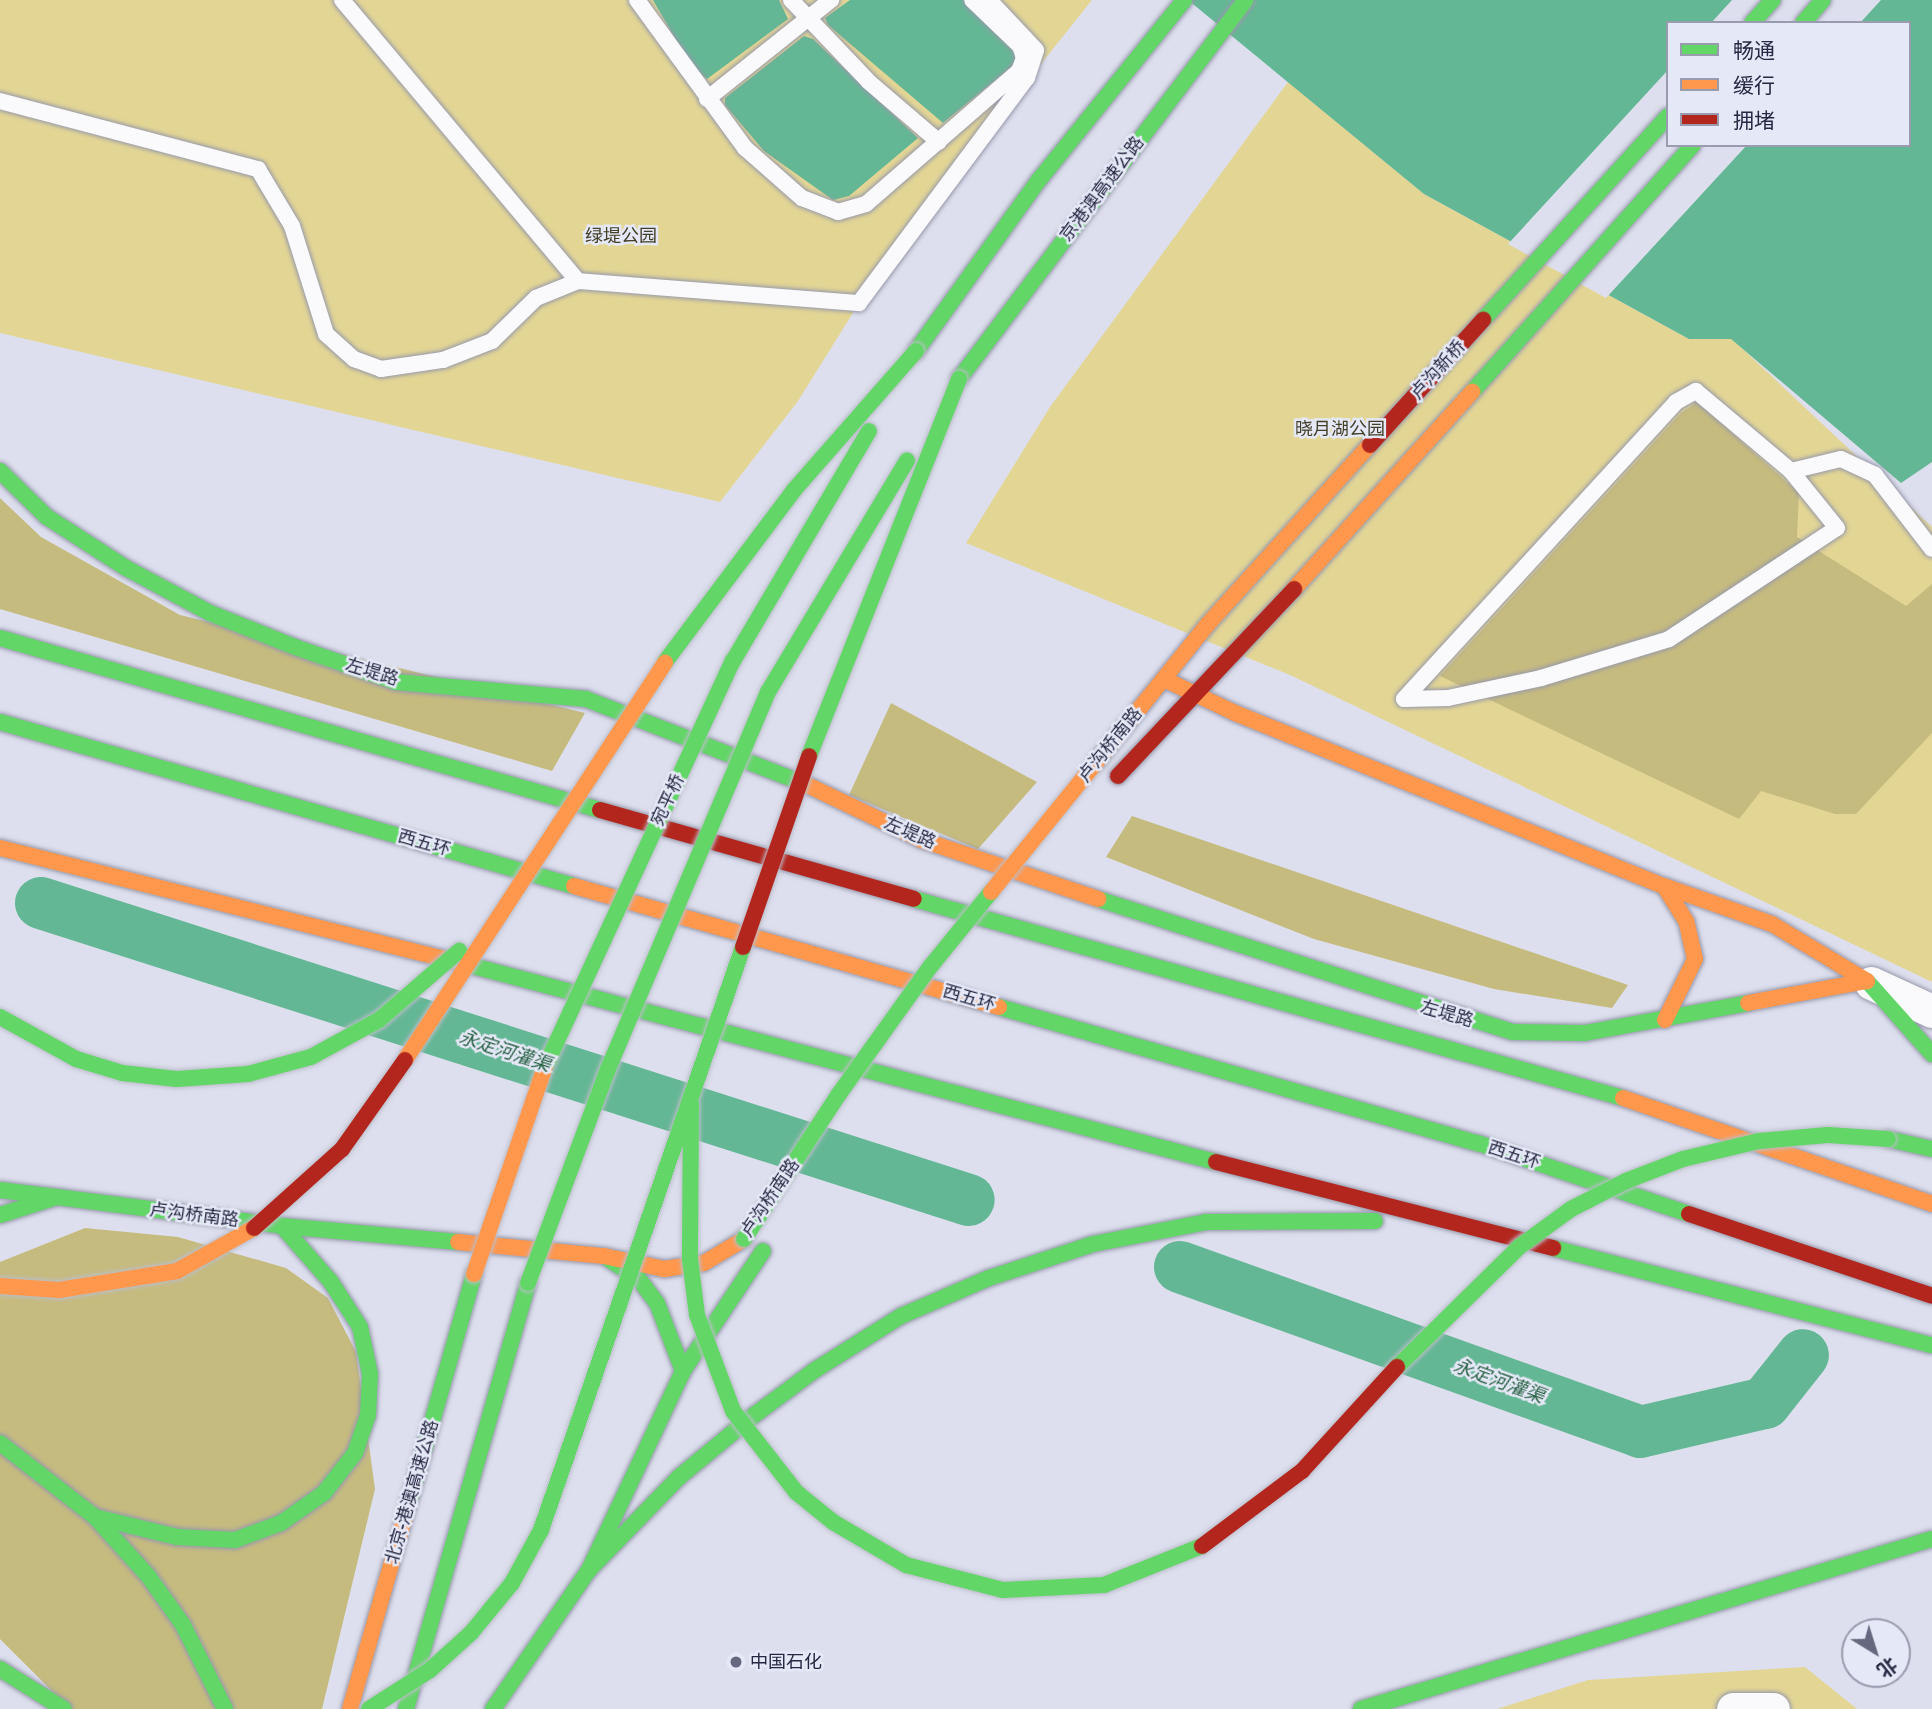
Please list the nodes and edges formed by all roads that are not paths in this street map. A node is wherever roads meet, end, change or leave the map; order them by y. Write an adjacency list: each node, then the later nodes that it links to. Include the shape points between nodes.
1 (342, 0): 19 (lane)
2 (637, 0): 14 (lane)
3 (791, 0): 11 (lane)
4 (831, 0): 11 (lane)
5 (972, 0): 17 (lane, via 1020,46 1024,58 1009,82)
6 (989, 0): 19 (lane, via 1035,50 1027,78 859,303)
7 (1184, 0): 20 (main road, via 1039,180)
8 (1247, 0): 21 (main road, 京港澳高速公路)
9 (1773, 0): 12 (main road)
10 (1823, 0): 13 (main road)
11 (807, 19): 14 (lane); 17 (lane, via 869,82)
12 (1754, 21)
13 (1805, 21)
14 (707, 99): 17 (lane, via 745,148 803,198 838,212 866,204)
15 (0, 101): 19 (lane, via 258,169 292,226 326,334 354,359 381,369 443,360 492,341 536,298)
16 (1666, 118): 25 (main road, 卢沟新桥)
17 (939, 142)
18 (1691, 147): 28 (main road, 卢沟桥南路)
19 (579, 281)
20 (916, 351): 34 (main road, bridge, via 794,490 684,633); 55 (main road, 宛平桥, bridge, via 733,661 552,1045)
21 (959, 379): 45 (main road, bridge, via 819,727); 69 (main road, bridge, via 768,691 608,1069 528,1283)
22 (0, 471): 41 (main road, 左堤路, via 47,517 198,607 396,682 586,699 780,772 922,840 1436,1011 1512,1032 1585,1033)
23 (1791, 471): 23 (lane, via 1837,528 1669,639 1541,678 1448,698 1404,699 1676,402 1696,391); 24 (lane, via 1841,459 1875,475)
24 (1932, 549)
25 (1208, 624): 27 (main road, 卢沟桥南路)
26 (0, 638): 49 (main road, via 1586,1085)
27 (1163, 679): 28 (main road); 54 (main road, 卢沟桥南路, bridge, via 930,967 744,1239 704,1263 664,1269)
28 (1197, 695): 30 (main road, 卢沟桥南路); 33 (main road)
29 (0, 722): 57 (main road, 西五环, via 1478,1143)
30 (1114, 781)
31 (0, 848): 52 (main road, via 505,974)
32 (1041, 865): 35 (main road)
33 (1664, 886): 37 (main road, via 1772,924); 41 (main road, via 1686,921 1695,959)
34 (511, 896): 40 (main road, bridge, via 437,973 379,1020 311,1056 248,1074 177,1079 122,1073 76,1059); 56 (main road, bridge, via 392,1081 342,1149 309,1183 246,1234 177,1271 112,1285 59,1290)
35 (984, 934)
36 (952, 974): 38 (main road)
37 (1867, 981): 39 (street); 41 (main road, 左堤路); 42 (main road)
38 (930, 1005)
39 (1932, 1011)
40 (0, 1017)
41 (1665, 1020)
42 (1932, 1054)
43 (893, 1056): 44 (main road)
44 (872, 1086)
45 (691, 1104): 46 (main road, bridge, via 689,1246 697,1315 733,1411 796,1492 833,1522 906,1565 1003,1590 1104,1585 1153,1569 1242,1520 1302,1471 1421,1341 1519,1247 1572,1209 1615,1186 1683,1159 1759,1141 1828,1135 1888,1139); 68 (main road, bridge, via 541,1530 512,1583 471,1633 430,1670)
46 (1932, 1149)
47 (0, 1190): 48 (main road)
48 (57, 1197): 50 (main road, 卢沟桥南路); 51 (main road, 卢沟桥南路)
49 (1932, 1204)
50 (0, 1215)
51 (282, 1226): 54 (main road, 卢沟桥南路); 61 (main road, via 331,1282 360,1327 370,1374 368,1415 355,1453 324,1493 281,1523 234,1540 177,1537)
52 (1468, 1227): 58 (main road); 63 (main road, via 1318,1217 1206,1222 1093,1244 989,1278 901,1316 815,1370 678,1478)
53 (766, 1245): 59 (main road, 卢沟桥南路)
54 (604, 1256): 59 (main road, via 638,1278 657,1303)
55 (474, 1274): 67 (main road, 北京-港澳高速公路)
56 (0, 1286)
57 (1932, 1296)
58 (1932, 1346)
59 (683, 1371): 63 (main road, 卢沟桥南路)
60 (0, 1443): 61 (main road)
61 (95, 1517): 66 (main road, via 149,1577 183,1625)
62 (1932, 1539): 71 (main road)
63 (589, 1570): 70 (main road, 卢沟桥南路)
64 (0, 1669): 65 (main road)
65 (64, 1709)
66 (225, 1709)
67 (350, 1709)
68 (369, 1709)
69 (405, 1709)
70 (493, 1709)
71 (1361, 1709)
72 (1734, 1709): 73 (street)
73 (1773, 1709)

